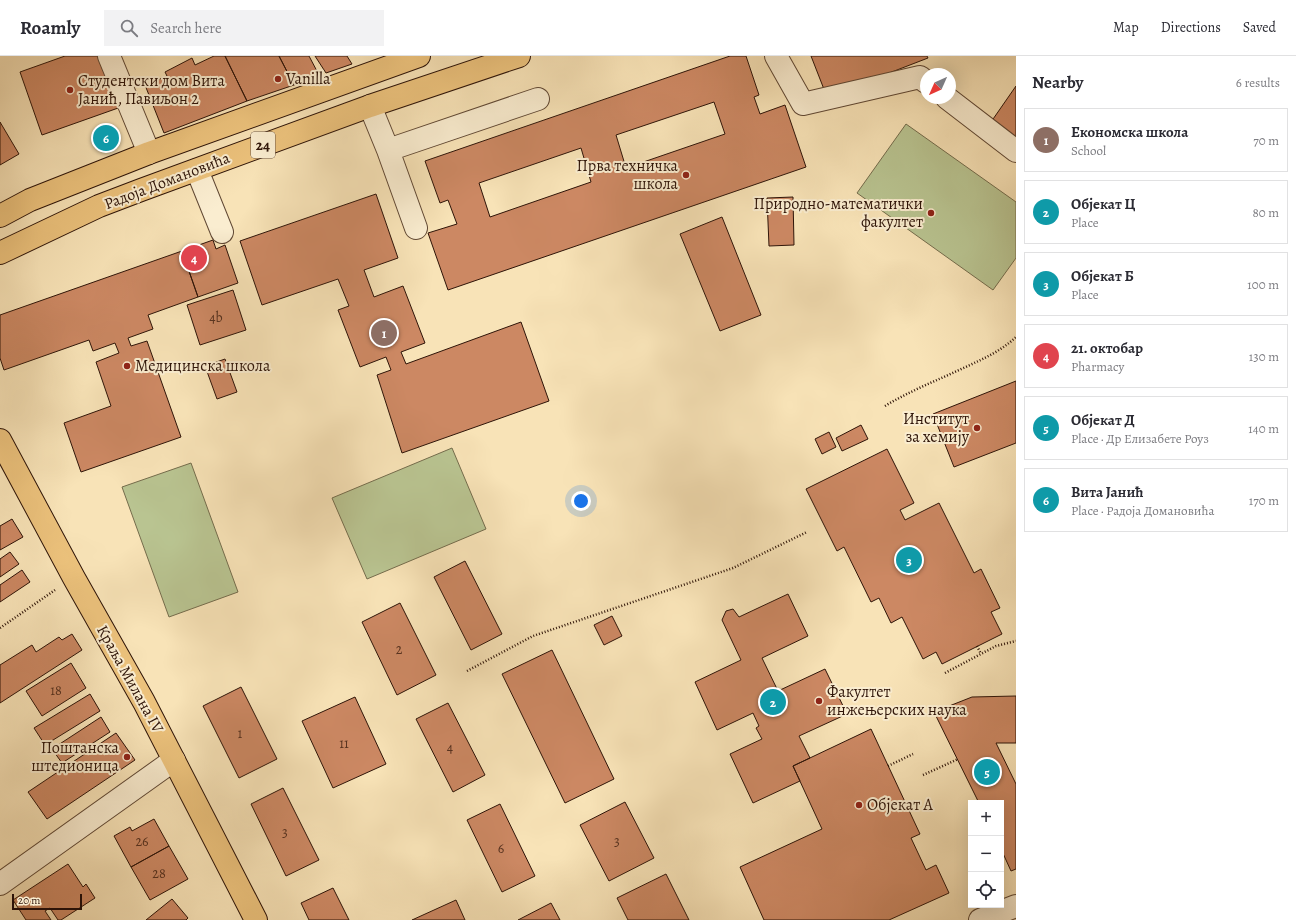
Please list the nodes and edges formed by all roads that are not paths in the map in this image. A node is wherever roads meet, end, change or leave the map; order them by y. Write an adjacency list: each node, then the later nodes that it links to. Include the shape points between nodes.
1 (109, 56): 11 (street)
2 (419, 56): 11 (main road, Радоја Домановића / 24)
3 (519, 56): 8 (main road, Радоја Домановића / 24)
4 (776, 56): 5 (street, via 803,104)
5 (920, 78)
6 (538, 99): 9 (street)
7 (955, 104): 10 (street)
8 (370, 106): 9 (street); 12 (main road, Радоја Домановића / 24)
9 (388, 150): 16 (street)
10 (1016, 151)
11 (149, 153): 13 (main road, Радоја Домановића / 24)
12 (197, 170): 17 (street); 18 (main road, Радоја Домановића / 24, via 99,206)
13 (23, 203): 14 (main road); 15 (main road, Радоја Домановића / 24)
14 (0, 207)
15 (0, 216)
16 (416, 228)
17 (222, 232)
18 (0, 253)
19 (0, 440): 20 (main road, Краља Милана IV)
20 (174, 760): 21 (street); 23 (main road, Краља Милана IV)
21 (0, 884)
22 (1016, 906): 24 (street)
23 (256, 920)
24 (980, 920)

